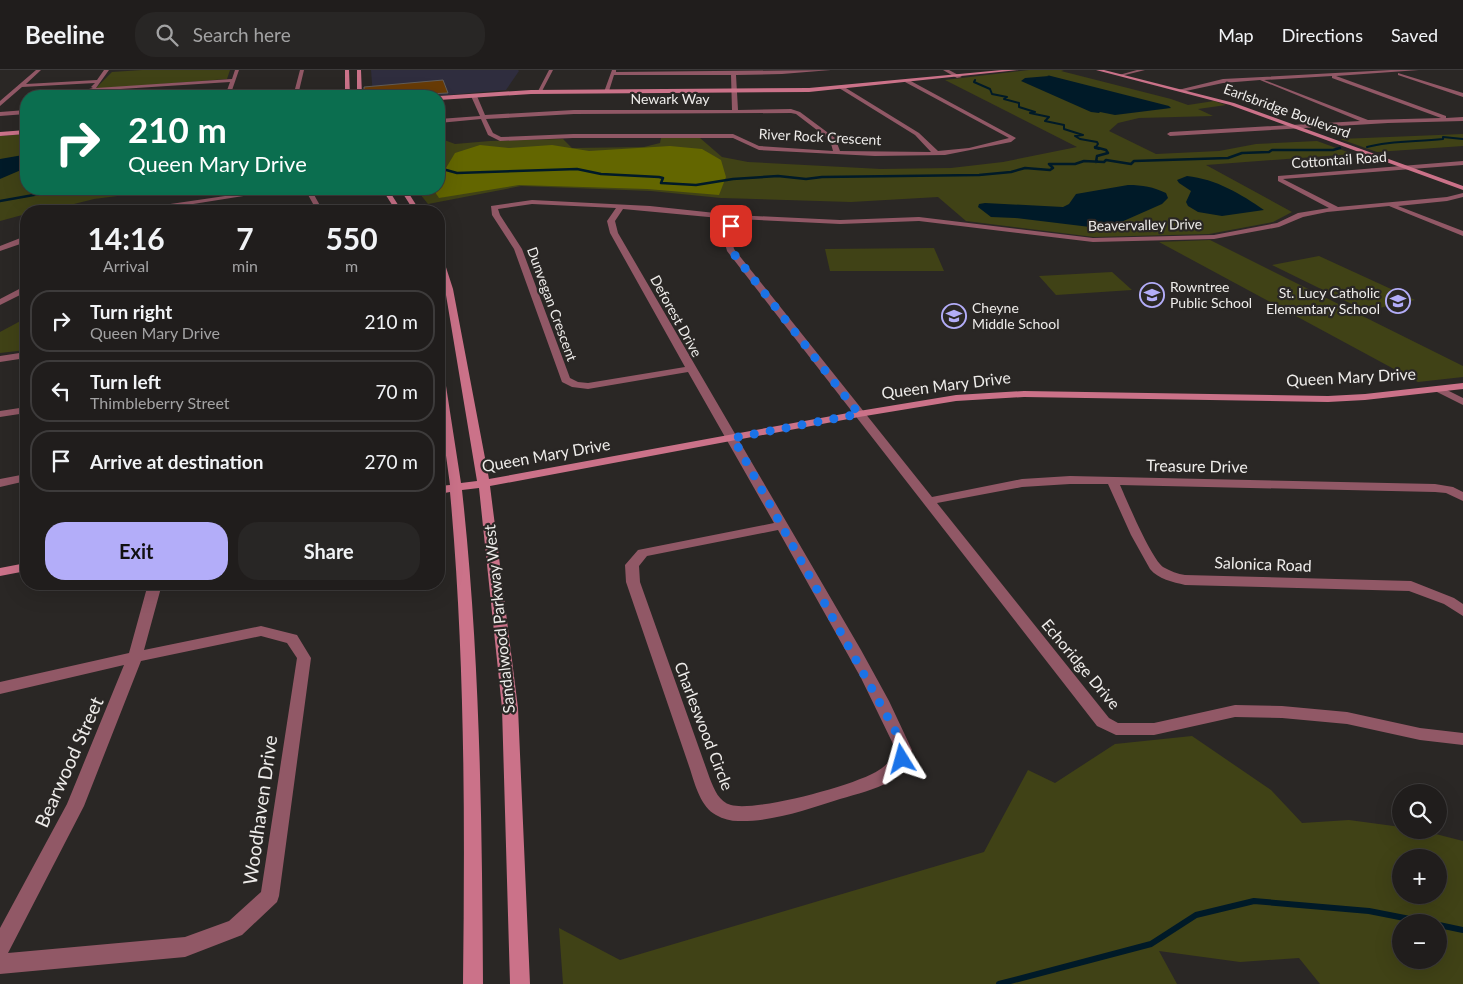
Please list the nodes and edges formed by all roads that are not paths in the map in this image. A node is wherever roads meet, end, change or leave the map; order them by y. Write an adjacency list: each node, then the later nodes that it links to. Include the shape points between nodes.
1 (40, 70): 28 (street)
2 (107, 70): 3 (street); 26 (street)
3 (114, 70)
4 (237, 70): 5 (street); 25 (street)
5 (244, 70)
6 (302, 70): 32 (street)
7 (347, 70): 33 (street)
8 (359, 70): 34 (street)
9 (551, 70): 38 (street)
10 (829, 70): 16 (street)
11 (945, 70): 23 (street)
12 (1016, 70): 23 (street)
13 (1098, 70): 22 (street, Earlsbridge Boulevard)
14 (1143, 70): 22 (street)
15 (1417, 70): 17 (street)
16 (815, 71): 20 (street)
17 (1390, 71): 21 (street); 39 (street)
18 (613, 72): 19 (street); 36 (street)
19 (676, 72): 20 (street)
20 (734, 74): 37 (street)
21 (1327, 75): 24 (street); 49 (street)
22 (1121, 76): 35 (street, Earlsbridge Boulevard)
23 (959, 77): 27 (street)
24 (1258, 79): 35 (street, via 1223,81); 50 (street)
25 (233, 80): 30 (street, via 162,88); 31 (street)
26 (98, 81): 28 (street); 30 (street)
27 (907, 81): 29 (street); 56 (street, River Rock Crescent, via 1012,138)
28 (20, 86): 42 (street)
29 (841, 87): 37 (street); 56 (street, via 917,134)
30 (91, 90)
31 (230, 90)
32 (297, 90)
33 (348, 90)
34 (360, 90)
35 (1181, 90): 51 (street, Earlsbridge Boulevard)
36 (606, 91): 37 (street); 38 (street)
37 (736, 91): 43 (street)
38 (539, 92): 40 (street)
39 (1463, 94)
40 (474, 96): 41 (street); 46 (street, River Rock Crescent)
41 (445, 98)
42 (0, 104)
43 (735, 111): 46 (street, Newark Way, via 574,112); 55 (street, Newark Way, via 798,113 834,139)
44 (20, 112): 45 (street)
45 (0, 114)
46 (484, 117): 48 (street, Newark Way); 55 (street, River Rock Crescent, via 490,134 500,139 733,136 760,148)
47 (1463, 119): 49 (street)
48 (445, 120)
49 (1452, 120): 50 (street)
50 (1368, 122): 51 (street)
51 (1292, 126): 54 (street); 58 (street, Earlsbridge Boulevard)
52 (20, 132): 53 (street)
53 (0, 134)
54 (1170, 134)
55 (837, 152): 56 (street, River Rock Crescent)
56 (936, 153)
57 (1463, 163): 58 (street)
58 (1407, 167): 59 (street, Earlsbridge Boulevard); 65 (street, Cottontail Road, via 1280,177 1280,180)
59 (1463, 188)
60 (252, 195): 62 (street)
61 (1463, 196): 63 (street, Beavervalley Drive)
62 (188, 205)
63 (1390, 205): 65 (street, Beavervalley Drive); 67 (street)
64 (621, 206): 66 (street, Dunvegan Crescent); 75 (street, Deforest Drive, via 611,221 614,233); 75 (street, Dunvegan Crescent, via 532,202 499,206 494,210 518,248 566,380 588,386)
65 (1337, 209): 66 (street, Beavervalley Drive, via 1301,215 1263,229 1214,236 1120,240 1093,240 919,219 840,222)
66 (734, 217): 82 (street, Echoridge Drive, via 727,236 730,249)
67 (1463, 234)
68 (20, 241): 69 (street)
69 (0, 249)
70 (445, 279): 87 (street, Sandalwood Parkway West)
71 (20, 292): 72 (street)
72 (0, 302)
73 (20, 357): 74 (street)
74 (0, 359)
75 (690, 369): 83 (street, Deforest Drive)
76 (1463, 386): 77 (street, Queen Mary Drive)
77 (1439, 389): 78 (street); 82 (street, Queen Mary Drive, via 1328,399 1006,394 948,399)
78 (1463, 402)
79 (20, 411): 80 (street)
80 (0, 414)
81 (445, 414): 88 (street, Sandalwood Parkway West)
82 (859, 414): 83 (street, Queen Mary Drive); 91 (street, Echoridge Drive)
83 (733, 438): 87 (street, Queen Mary Drive); 92 (street, Charleswood Circle)
84 (20, 479): 86 (street)
85 (1112, 481): 90 (street, Treasure Drive, via 1435,488); 91 (street, Treasure Drive, via 1022,484); 96 (street, Salonica Road, via 1137,536 1157,569 1172,577 1185,580 1411,586 1449,601)
86 (0, 482)
87 (484, 484): 88 (street, Queen Mary Drive); 103 (street, Sandalwood Parkway West, via 510,708)
88 (456, 488): 89 (street, Queen Mary Drive); 102 (street, Sandalwood Parkway West, via 471,705)
89 (445, 489)
90 (1463, 497)
91 (929, 501): 99 (street, Echoridge Drive, via 1065,676 1103,722 1116,729 1154,729 1235,711 1282,712 1347,718 1420,734)
92 (782, 525): 92 (street, Charleswood Circle, via 643,553 632,565 633,582 701,775 716,806 736,814 817,800 868,783 888,774 898,765 904,750)
93 (20, 568): 94 (street)
94 (0, 572)
95 (153, 590): 97 (street, Bearwood Street)
96 (1463, 611)
97 (135, 657): 98 (street, Woodhaven Drive); 100 (street, Bearwood Street, via 74,806); 101 (street, Woodhaven Drive, via 261,631 292,638 304,658 270,896 234,928 185,947)
98 (0, 688)
99 (1463, 739)
100 (0, 948)
101 (0, 964)
102 (473, 984)
103 (520, 984)

